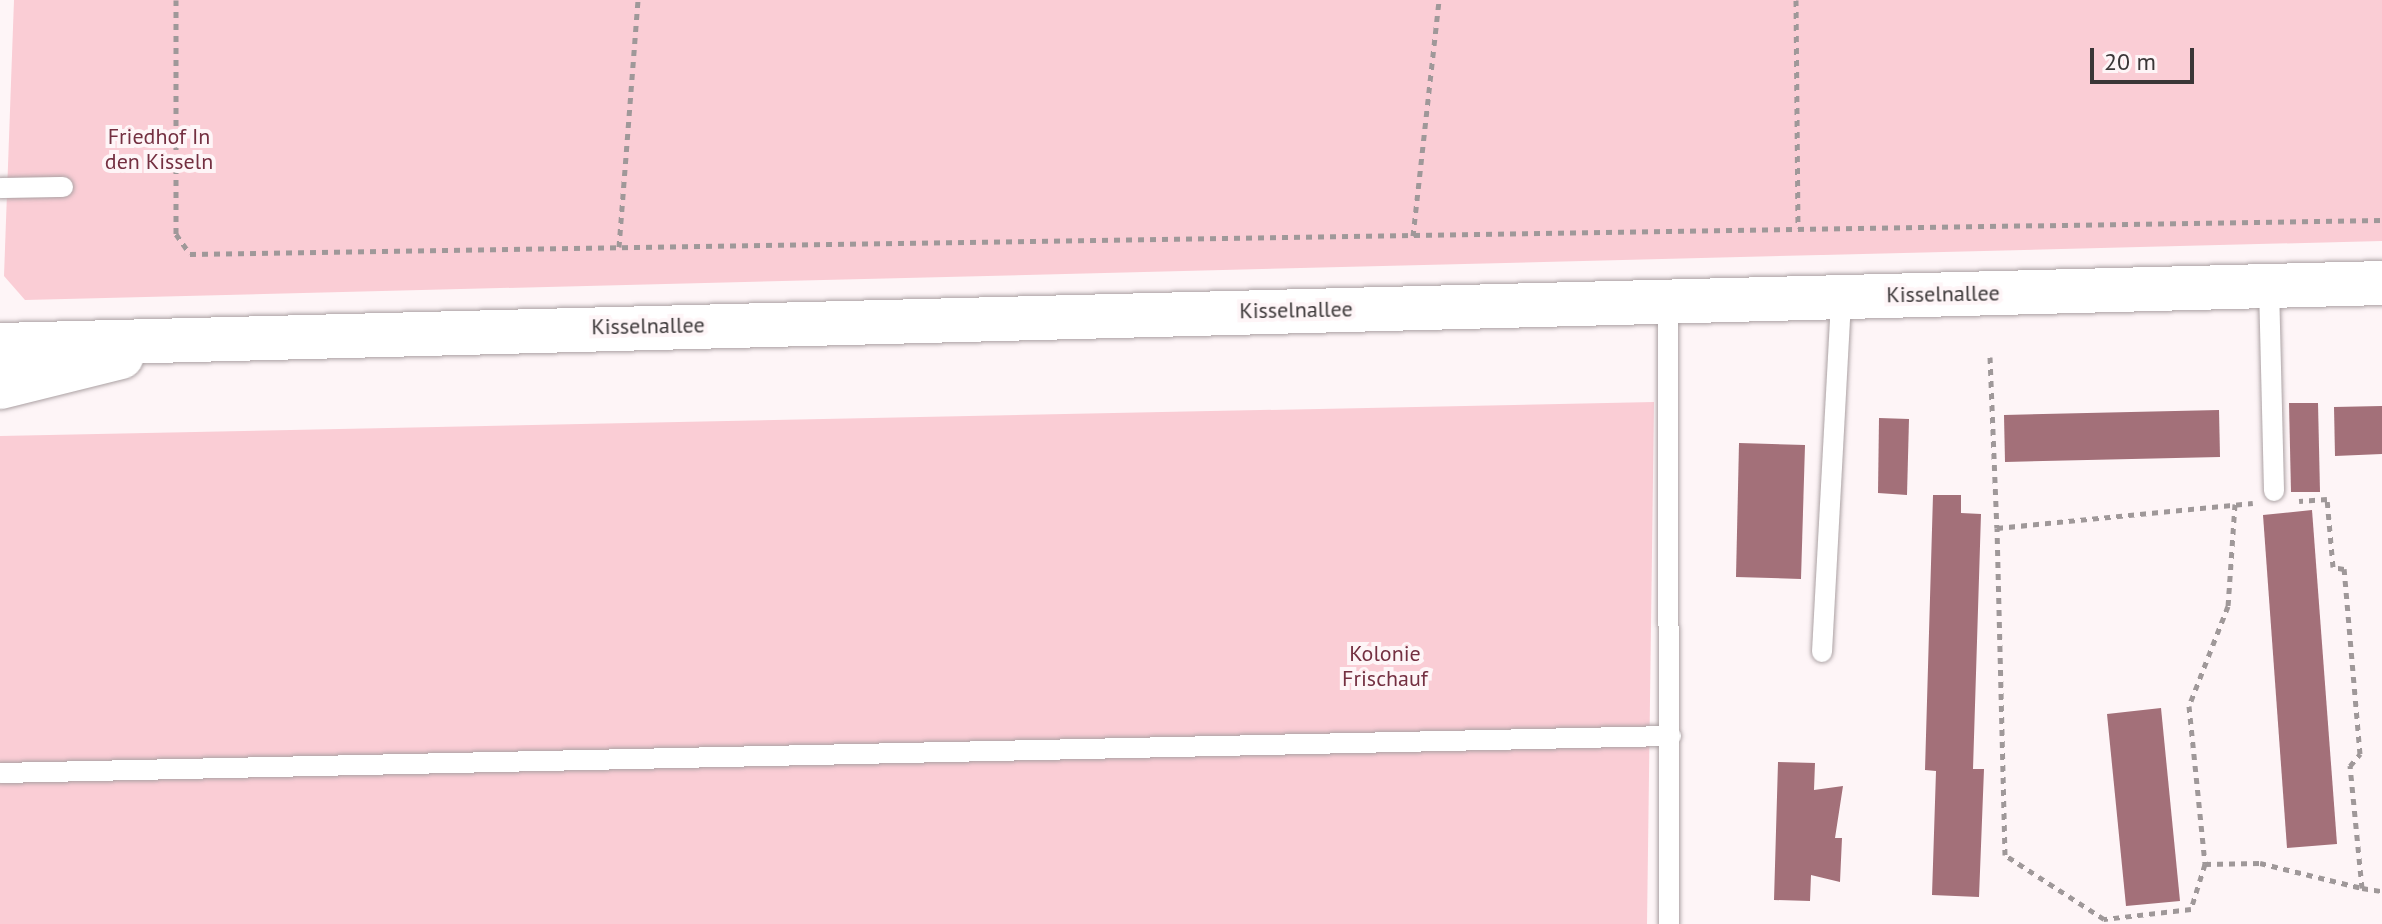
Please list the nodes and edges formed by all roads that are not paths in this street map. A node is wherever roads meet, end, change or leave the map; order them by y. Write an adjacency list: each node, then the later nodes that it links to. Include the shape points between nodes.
1 (63, 187): 2 (lane)
2 (0, 188)
3 (2382, 283): 4 (street, Kisselnallee)
4 (2269, 286): 5 (street, Kisselnallee); 10 (lane)
5 (1841, 297): 6 (street, Kisselnallee); 11 (lane)
6 (1668, 301): 7 (street, Kisselnallee); 12 (lane)
7 (209, 337): 8 (street, Kisselnallee); 9 (street, Kisselnallee)
8 (0, 345)
9 (0, 387)
10 (2274, 499)
11 (1822, 652)
12 (1671, 736): 13 (lane); 14 (lane)
13 (0, 773)
14 (1669, 924)

